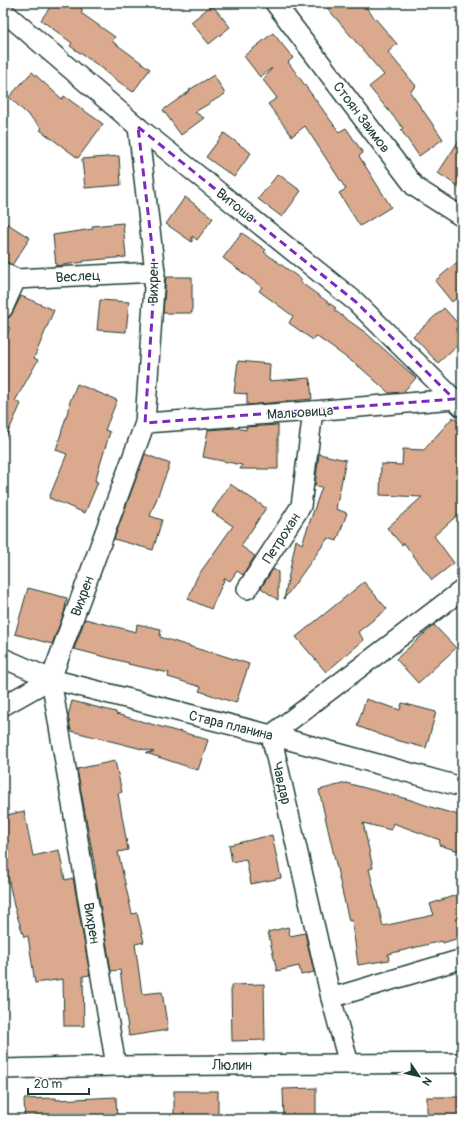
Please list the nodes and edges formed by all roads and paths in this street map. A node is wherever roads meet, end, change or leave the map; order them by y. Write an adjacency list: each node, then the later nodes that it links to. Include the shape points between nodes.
1 (275, 3): 4 (street, Стоян Заимов, via 415,186)
2 (3, 11): 3 (street, Витоша)
3 (138, 127): 5 (street, Вихрен); 8 (street, Витоша, via 356,302)
4 (462, 217)
5 (155, 272): 6 (street, Веслец); 10 (street, Вихрен)
6 (10, 275): 7 (street)
7 (3, 308)
8 (458, 403): 9 (street, Мальовица)
9 (313, 411): 10 (street, Мальовица); 11 (street, Петрохан, via 301,506)
10 (146, 423): 14 (street, Вихрен)
11 (247, 589)
12 (462, 590): 16 (street)
13 (3, 658): 14 (street, Стара планина)
14 (51, 679): 15 (street); 16 (street, Стара планина); 22 (street, Вихрен)
15 (3, 706)
16 (271, 735): 17 (street, Стара планина); 19 (street, Чавдар)
17 (462, 786)
18 (462, 959): 19 (street)
19 (331, 998): 21 (street, Чавдар)
20 (462, 1063): 21 (street, Люлин)
21 (349, 1064): 22 (street, Люлин)
22 (116, 1066): 23 (street, Люлин)
23 (3, 1069)

